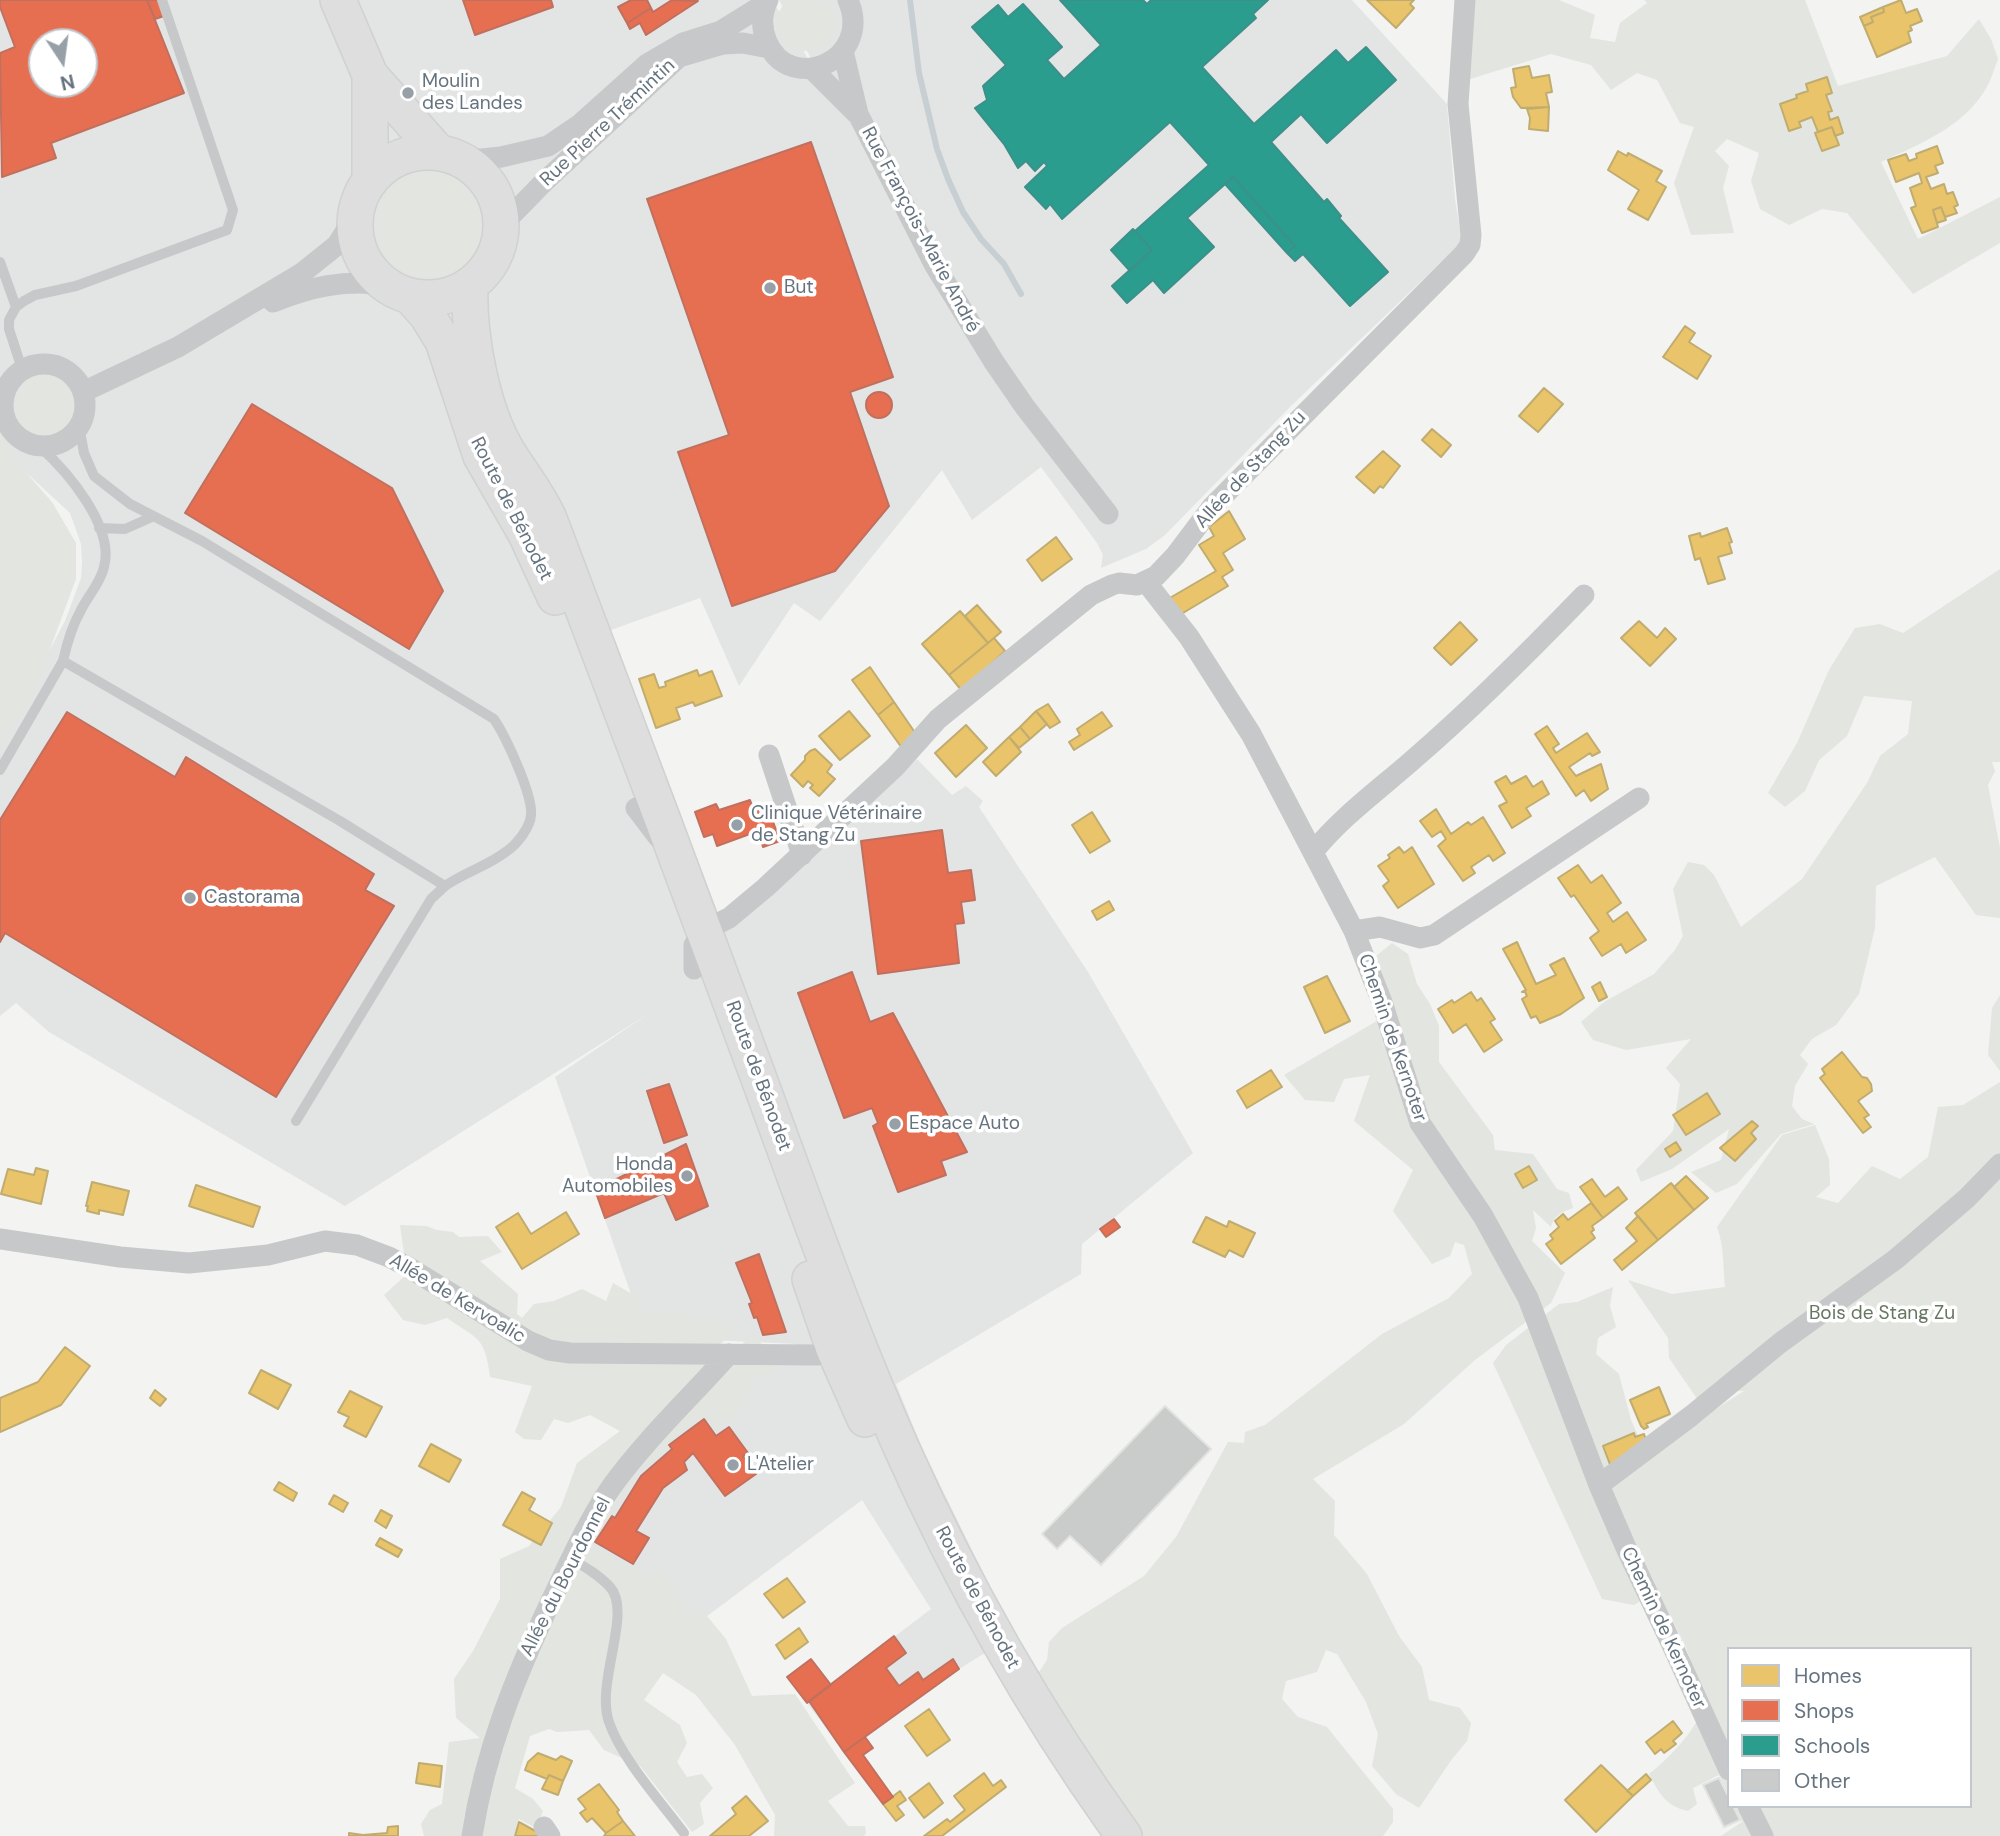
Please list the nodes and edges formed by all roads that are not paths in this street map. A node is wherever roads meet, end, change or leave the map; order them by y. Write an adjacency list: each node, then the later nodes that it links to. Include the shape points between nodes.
1 (162, 0): 18 (lane, via 233,210 227,230 76,286 36,295)
2 (338, 0): 9 (main road)
3 (1465, 0): 27 (street, Allée de Stang Zu, via 1458,104 1470,245 1212,507 1175,556)
4 (767, 1): 6 (street, via 762,26); 11 (street, Rue Pierre Trémintin, via 721,31 683,43 646,64 579,125 548,146 500,157)
5 (854, 4): 7 (street, via 853,29)
6 (769, 48): 8 (street, via 782,61); 14 (street, Rue Pierre Trémintin, via 723,44 679,57)
7 (843, 51): 8 (street, via 828,64); 10 (street, Rue François-Marie André)
8 (811, 68): 10 (street, Rue François-Marie André)
9 (370, 75): 11 (main road); 12 (main road)
10 (858, 114): 24 (street, Rue François-Marie André, via 934,264 979,340)
11 (451, 157): 12 (main road, via 419,152 400,157); 14 (main road, via 479,173 491,188)
12 (370, 181): 13 (main road)
13 (355, 216): 17 (main road, via 360,255 370,272); 19 (street, via 323,258)
14 (502, 226): 16 (main road, via 493,259)
15 (0, 262): 18 (lane)
16 (470, 285): 17 (main road, via 431,299); 37 (main road, Route de Bénodet, via 476,360 496,428 549,519)
17 (398, 291): 19 (street, via 350,282 312,289); 33 (main road, Route de Bénodet, via 432,322 443,341 474,440 534,550)
18 (16, 307): 20 (lane, via 9,329)
19 (216, 326): 21 (street)
20 (22, 369): 21 (street, via 46,363 58,366 69,372); 23 (street, via 5,389 3,414 16,436)
21 (83, 392): 22 (street)
22 (79, 426): 23 (street, via 62,442); 25 (lane, via 94,476)
23 (40, 447): 26 (lane, via 79,488)
24 (1108, 514)
25 (152, 517): 26 (lane, via 125,529); 36 (lane, via 202,541 494,719 521,776 530,820 509,849)
26 (99, 528): 29 (lane, via 105,565 71,628)
27 (1146, 582): 34 (street, Chemin de Kernoter, via 1224,690); 35 (street, via 1133,586 1119,583 1091,596 938,719 895,767)
28 (1584, 595): 34 (street)
29 (63, 661): 31 (lane); 36 (lane)
30 (769, 755): 35 (street)
31 (0, 769)
32 (1639, 798): 38 (street, via 1434,935 1420,938 1380,927)
33 (636, 808): 37 (street, via 657,834 691,925); 39 (main road, Route de Bénodet)
34 (1313, 852): 38 (street, Chemin de Kernoter)
35 (802, 855): 37 (street, via 739,911)
36 (445, 886): 40 (lane, via 431,899)
37 (705, 930): 39 (street, via 694,945); 45 (main road, Route de Bénodet)
38 (1354, 931): 46 (street, Chemin de Kernoter, via 1420,1123 1483,1216 1528,1298)
39 (695, 969): 43 (main road, Route de Bénodet)
40 (296, 1121)
41 (2000, 1164): 46 (street, via 1896,1259)
42 (0, 1239): 44 (street, Allée de Kervoalic, via 189,1263 342,1242 389,1257 549,1350)
43 (834, 1349): 44 (street, Allée de Kervoalic, via 817,1355); 45 (main road, Route de Bénodet); 45 (street, via 853,1357)
44 (729, 1354): 47 (street, Allée du Bourdonnel, via 631,1461)
45 (894, 1448): 52 (main road, Route de Bénodet, via 920,1543 994,1676); 53 (main road, Route de Bénodet, via 1056,1739)
46 (1599, 1485): 48 (street, Chemin de Kernoter)
47 (571, 1559): 50 (lane, via 596,1574 617,1598 618,1619 604,1702 609,1724); 51 (street, Allée du Bourdonnel, via 505,1705)
48 (1727, 1766)
49 (1749, 1808): 54 (street)
50 (684, 1833)
51 (472, 1836)
52 (1095, 1836)
53 (1124, 1836)
54 (1763, 1836)

